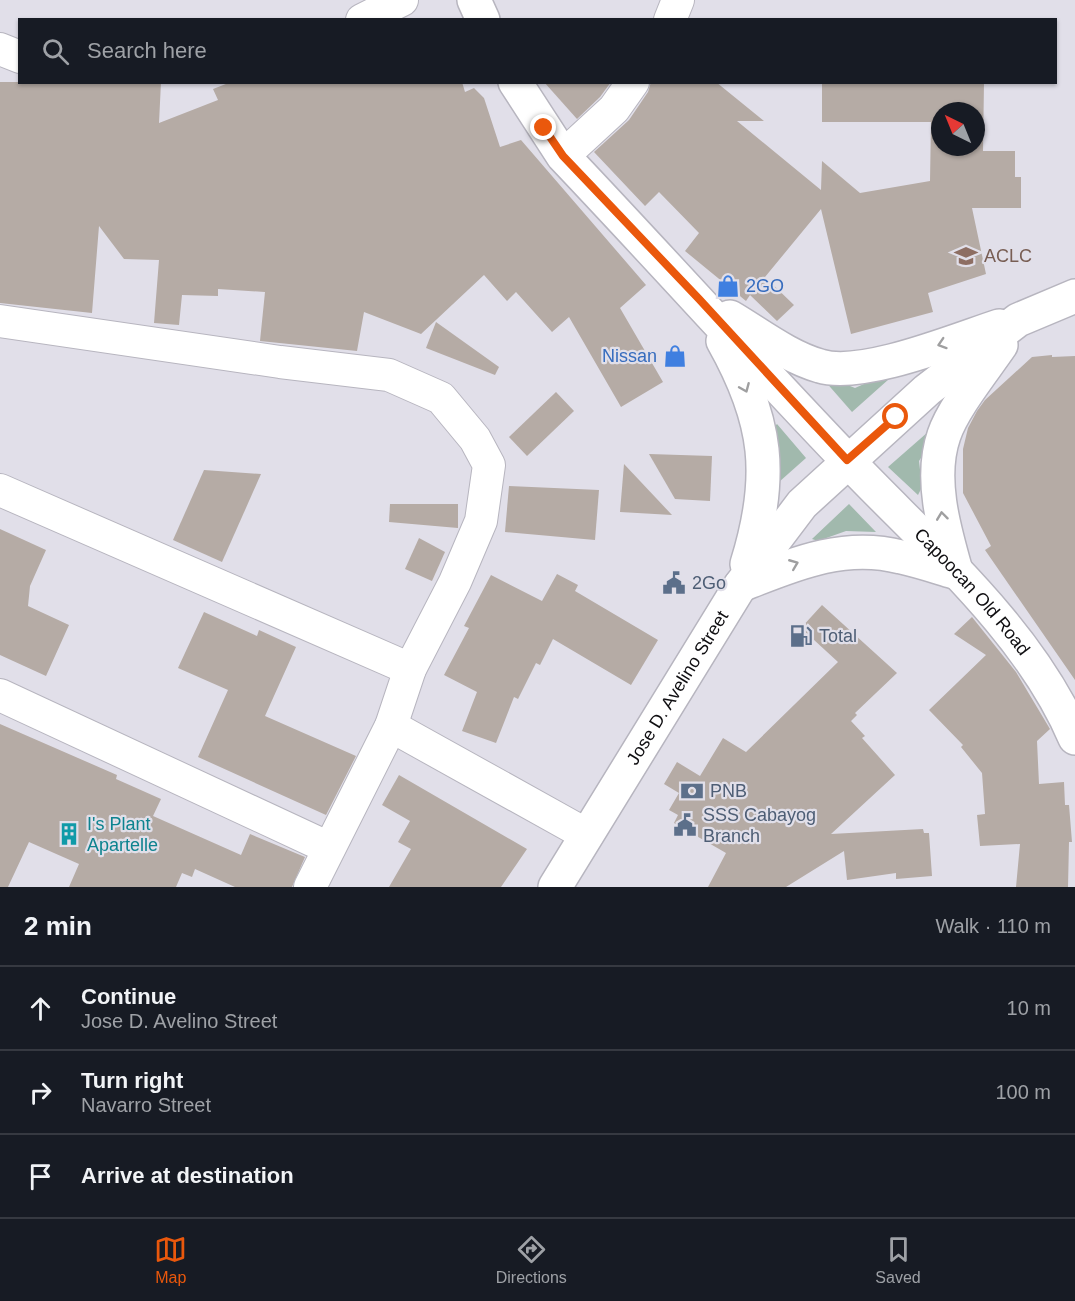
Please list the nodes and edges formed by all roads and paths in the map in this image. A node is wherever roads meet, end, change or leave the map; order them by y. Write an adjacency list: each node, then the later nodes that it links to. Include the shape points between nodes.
1 (402, 0): 4 (street)
2 (474, 0): 5 (main road)
3 (678, 0): 6 (street)
4 (366, 18)
5 (482, 18)
6 (671, 18)
7 (0, 49): 8 (street)
8 (18, 56)
9 (516, 84): 11 (main road)
10 (632, 84): 11 (street, via 614,109)
11 (563, 156): 13 (main road)
12 (1075, 296): 14 (main road, Jose D. Avelino Street)
13 (699, 299): 14 (main road, one-way to 13, via 893,360 841,369 821,367 795,356); 16 (main road, Capoocan Old Road); 19 (main road, one-way to 19, via 732,357 753,406 765,472 759,524)
14 (1018, 320): 16 (main road, Jose D. Avelino Street, via 927,390); 18 (main road, one-way to 14, via 942,520 939,455 945,433)
15 (0, 321): 20 (street, via 389,375 441,398 475,439 489,465 481,521)
16 (847, 460): 18 (main road, Capoocan Old Road); 19 (main road, Jose D. Avelino Street, via 802,504)
17 (0, 490): 20 (street)
18 (956, 573): 19 (main road, one-way to 18, via 803,560 863,551 900,556); 22 (main road, Capoocan Old Road)
19 (740, 586): 25 (main road, Jose D. Avelino Street)
20 (410, 669): 23 (street)
21 (0, 695): 26 (street)
22 (1068, 701): 24 (main road, Capoocan Old Road)
23 (391, 726): 25 (street); 26 (street)
24 (1075, 738)
25 (587, 835): 28 (main road, Jose D. Avelino Street)
26 (329, 848): 27 (street)
27 (310, 887)
28 (555, 887)

